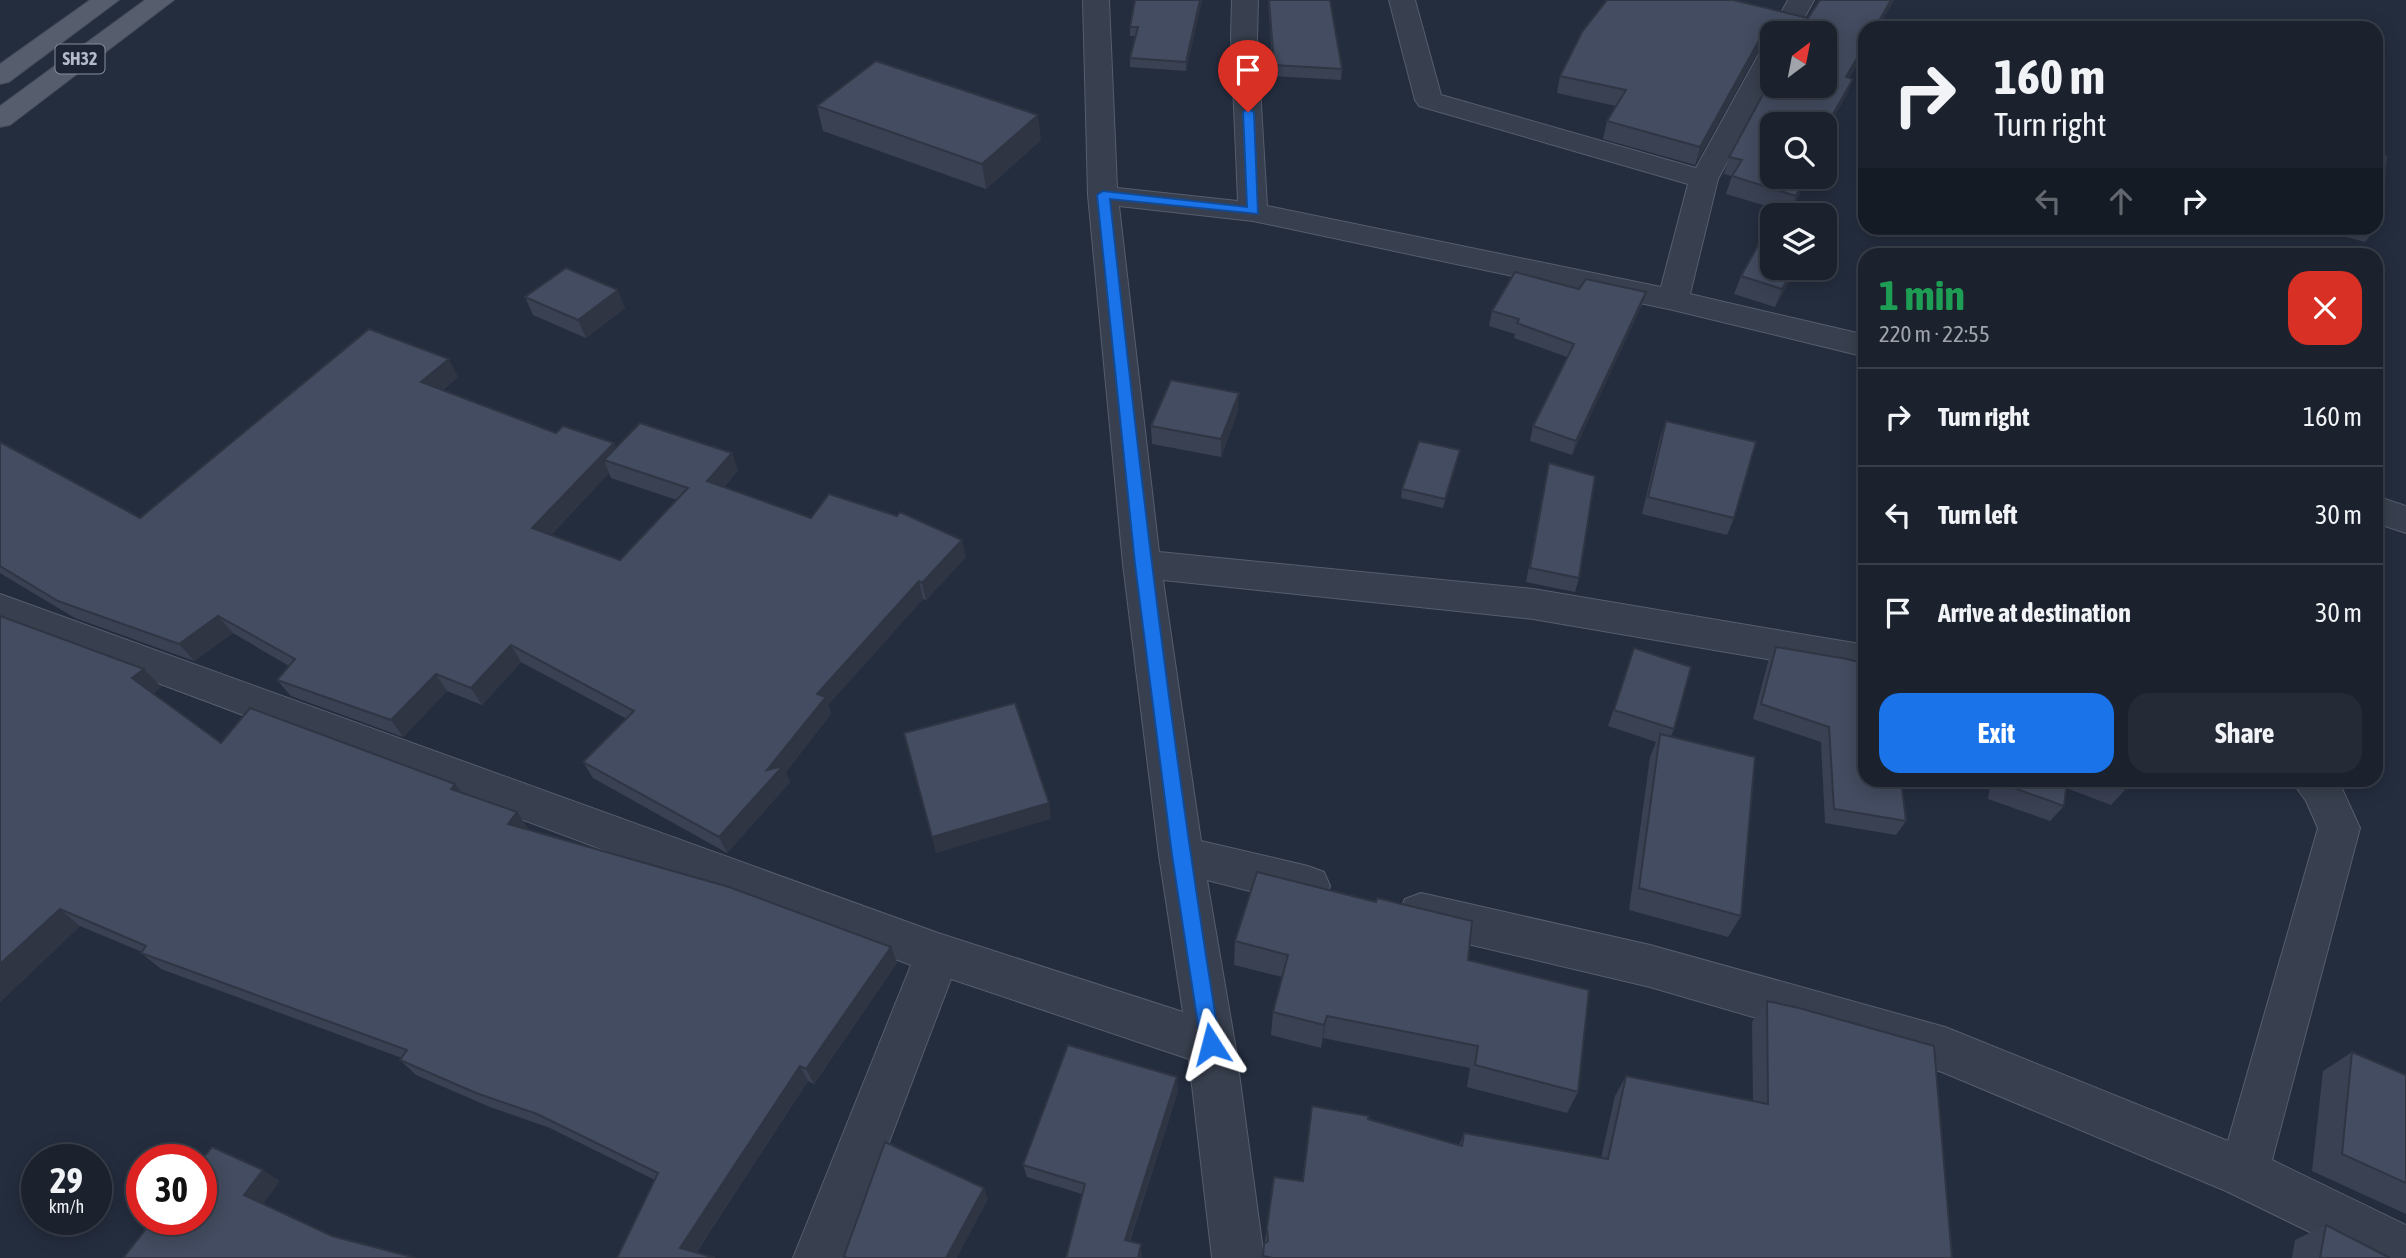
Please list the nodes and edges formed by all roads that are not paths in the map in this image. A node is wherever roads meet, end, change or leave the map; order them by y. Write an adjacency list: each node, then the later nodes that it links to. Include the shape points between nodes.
1 (106, 0): 8 (main road, SH32)
2 (161, 0): 10 (main road, SH32)
3 (1096, 0): 12 (street)
4 (1245, 0): 13 (street)
5 (1402, 0): 11 (street, via 1429,100)
6 (1763, 16): 7 (street)
7 (1791, 18)
8 (2, 72)
9 (1760, 76): 11 (street)
10 (0, 119)
11 (1704, 179): 14 (street)
12 (1103, 195): 13 (street); 18 (street)
13 (1253, 212): 14 (street)
14 (1673, 300): 15 (street)
15 (1858, 344)
16 (2383, 512): 17 (street)
17 (2406, 520)
18 (1142, 564): 20 (street, via 1533,604); 22 (street)
19 (0, 609): 23 (street)
20 (1858, 661)
21 (2319, 787): 25 (street, via 2339,828)
22 (1181, 855): 24 (street); 25 (street, via 1650,966 1945,1050)
23 (938, 954): 24 (street); 27 (street)
24 (1211, 1044): 28 (street)
25 (2244, 1173): 26 (street)
26 (2406, 1252)
27 (819, 1258)
28 (1238, 1258)

